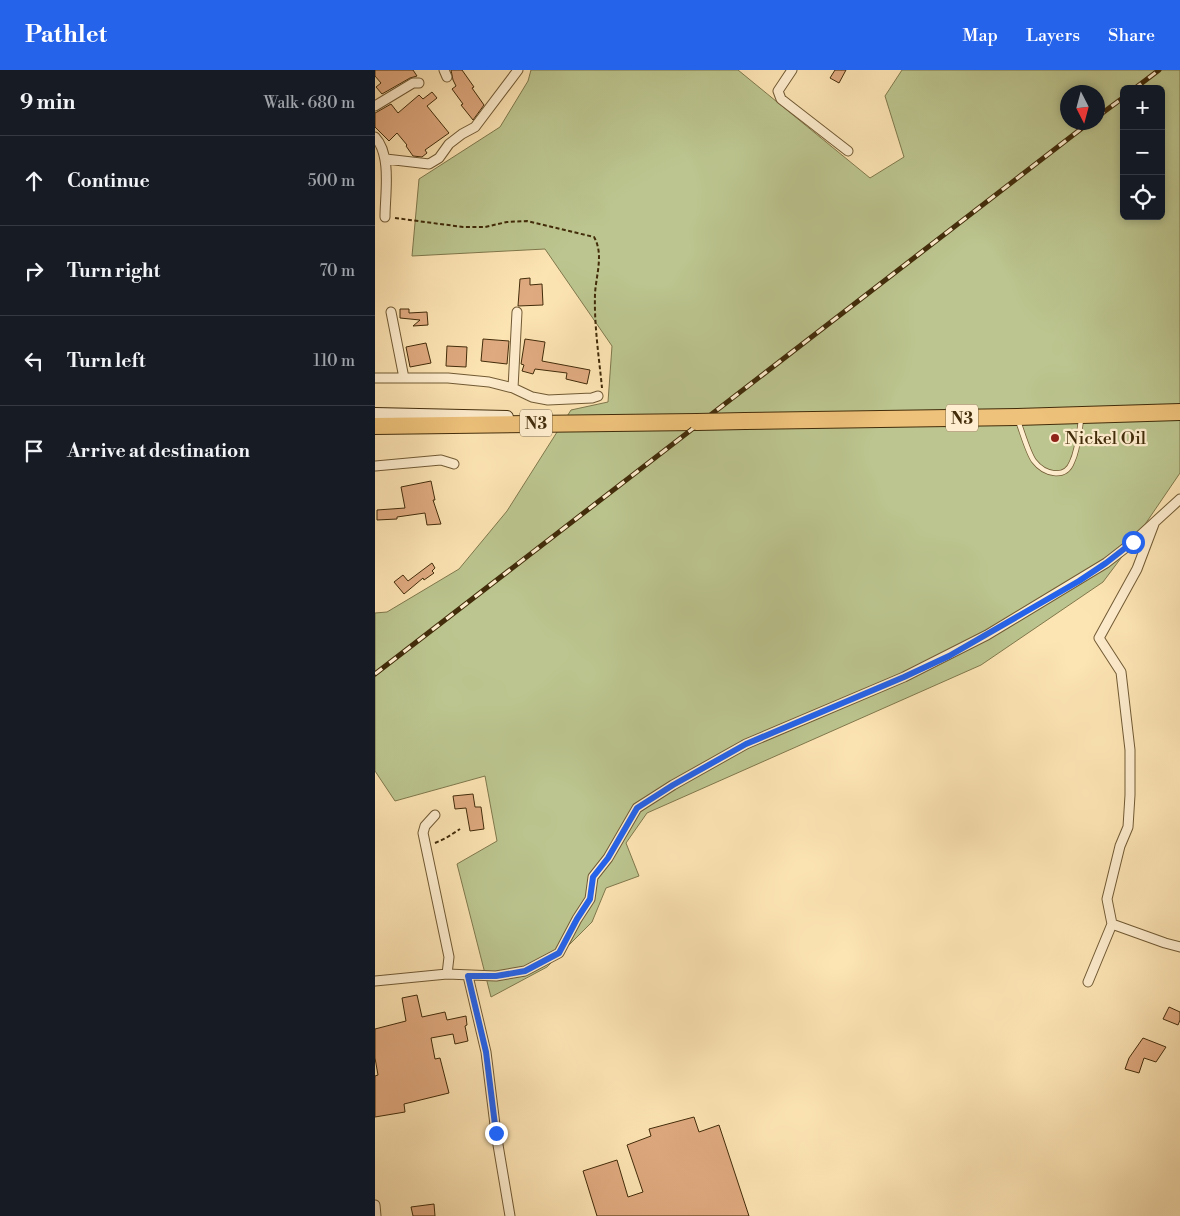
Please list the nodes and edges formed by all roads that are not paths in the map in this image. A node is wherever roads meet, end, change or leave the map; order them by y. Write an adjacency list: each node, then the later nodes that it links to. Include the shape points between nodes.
1 (518, 70): 7 (street, via 475,127 449,144 439,158 429,164)
2 (792, 70): 6 (street, via 779,91 781,99)
3 (419, 83): 4 (street, via 413,83)
4 (375, 106)
5 (375, 137): 7 (street, via 383,146)
6 (849, 151)
7 (385, 159): 8 (street)
8 (385, 217)
9 (391, 312): 12 (street)
10 (517, 312): 13 (street)
11 (375, 378): 12 (street)
12 (404, 378): 13 (street, via 448,378)
13 (513, 388): 14 (street, via 548,400)
14 (598, 396)
15 (1180, 412): 17 (highway, N3)
16 (375, 414): 19 (street)
17 (1082, 415): 18 (highway, N3); 18 (lane, via 1073,460 1069,469 1059,474 1049,472 1034,461)
18 (1017, 417): 19 (highway, N3, bridge)
19 (592, 422): 20 (highway, N3)
20 (375, 426)
21 (454, 464): 22 (street, via 441,460)
22 (375, 466)
23 (1180, 499): 24 (street)
24 (1155, 522): 26 (street, via 1137,569 1099,638 1121,672 1130,750 1128,828 1120,846 1107,899); 29 (street, via 1106,563 987,635 904,677 746,744 637,808 593,877 590,899 559,953 525,971)
25 (435, 815): 28 (street, via 423,833 449,957)
26 (1112, 924): 27 (street); 31 (street)
27 (1180, 947)
28 (447, 974): 29 (street); 30 (street)
29 (468, 976): 34 (street, via 486,1052)
30 (375, 980)
31 (1088, 982)
32 (375, 1205): 33 (street)
33 (376, 1216)
34 (510, 1216)

